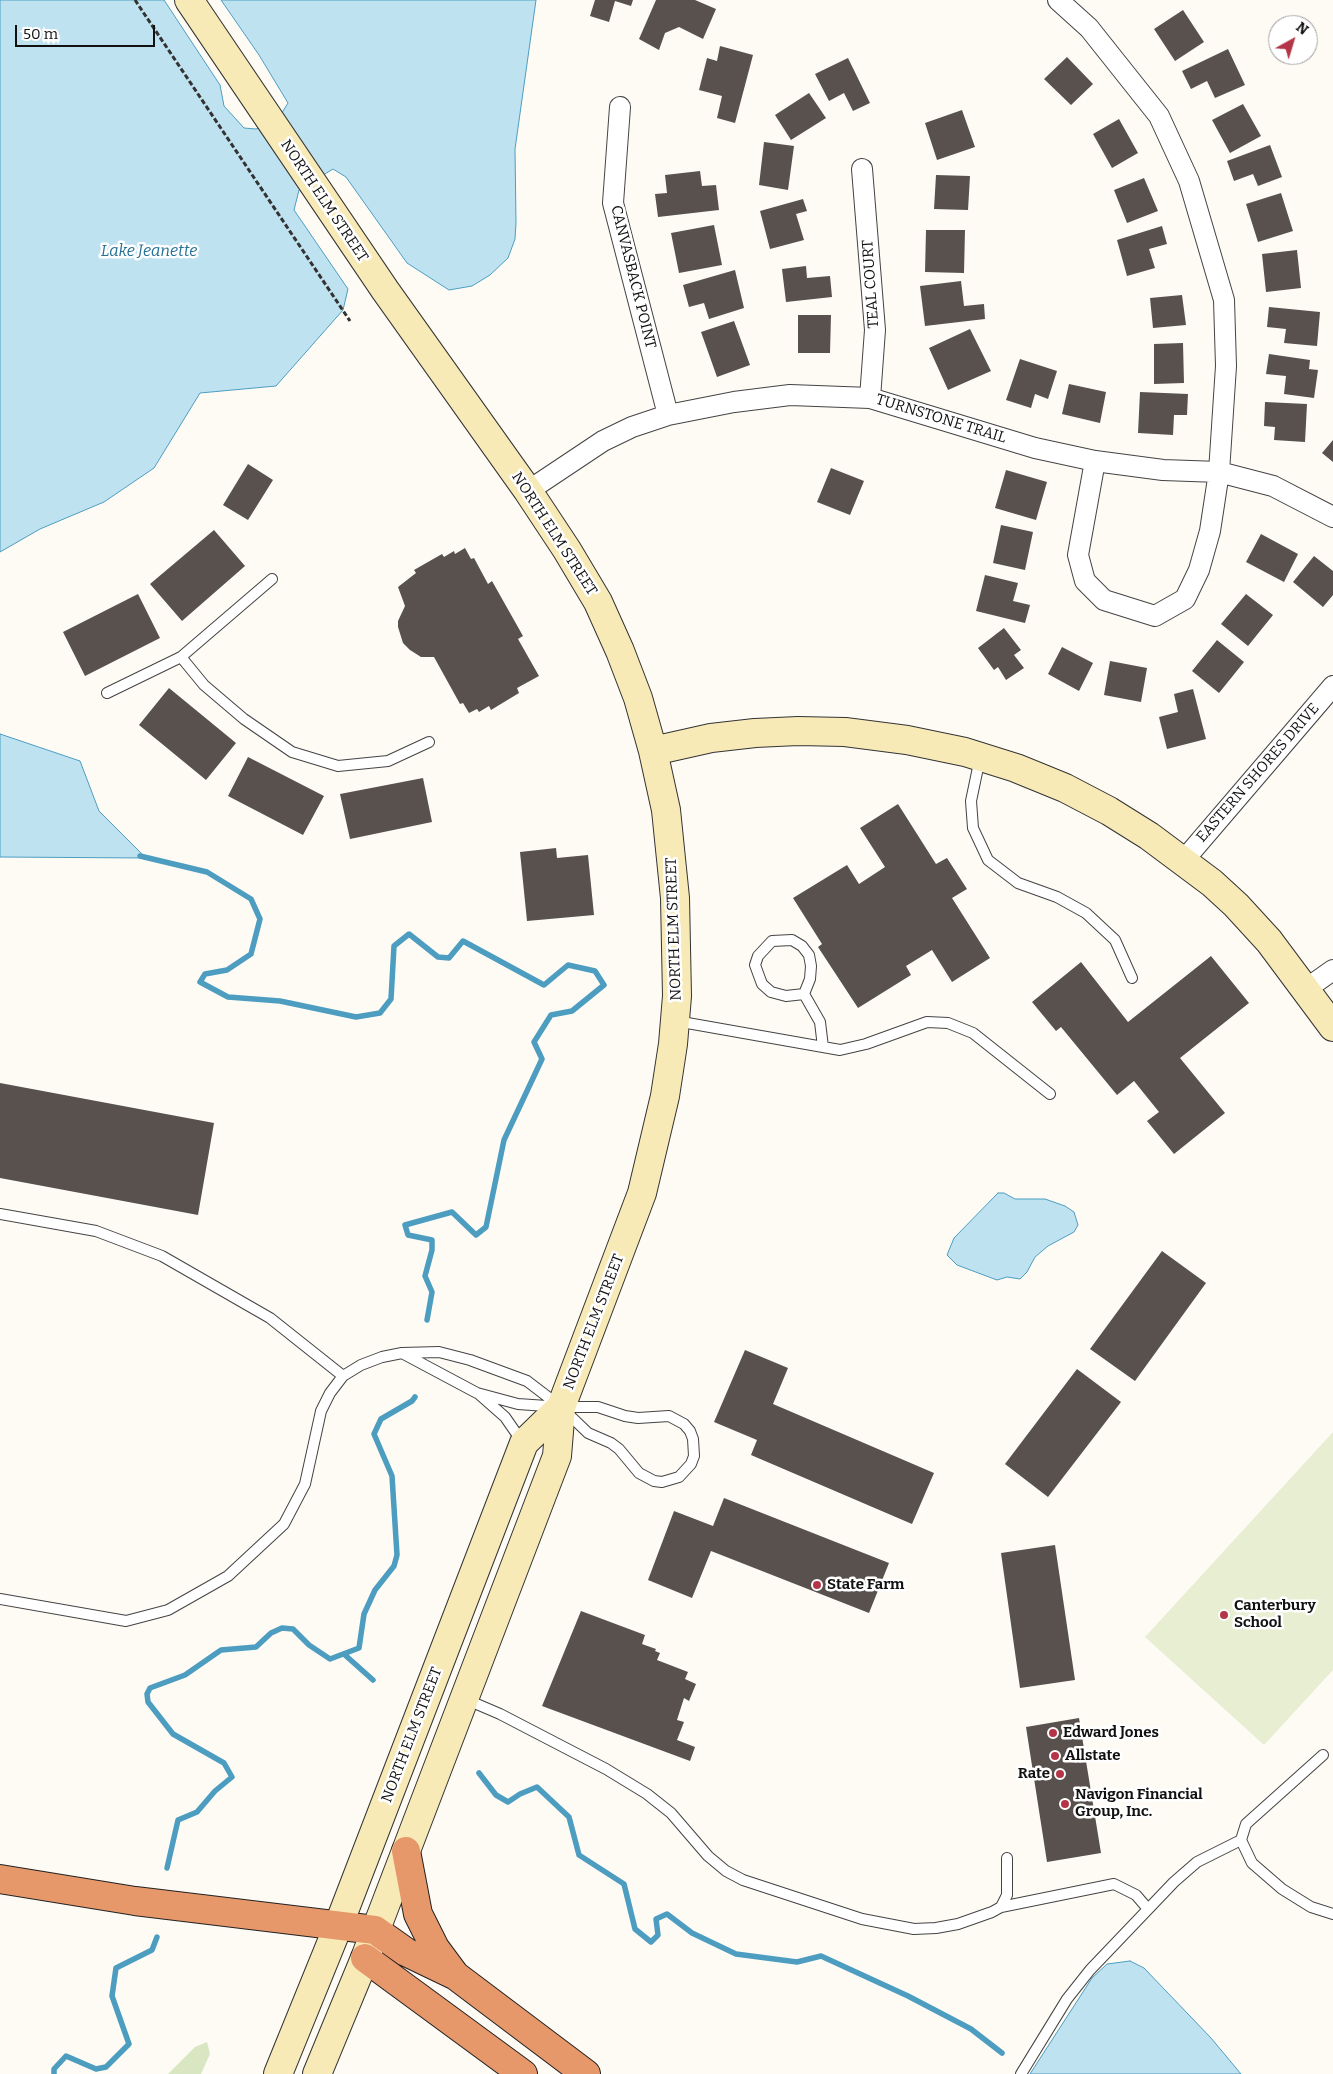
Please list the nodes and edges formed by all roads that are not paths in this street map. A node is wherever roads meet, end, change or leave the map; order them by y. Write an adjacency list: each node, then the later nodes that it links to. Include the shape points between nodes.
1 (189, 0): 9 (main road, NORTH ELM STREET, via 385,290)
2 (1058, 0): 8 (street, via 1089,28 1159,116 1189,181 1224,300 1226,366)
3 (620, 108): 6 (street, CANVASBACK POINT, via 613,203)
4 (862, 169): 5 (street, TEAL COURT, via 875,330)
5 (870, 398): 6 (street, TURNSTONE TRAIL, via 790,395); 7 (street, TURNSTONE TRAIL, via 1035,448)
6 (668, 415): 9 (street, TURNSTONE TRAIL, via 603,441)
7 (1096, 461): 8 (street, TURNSTONE TRAIL, via 1163,470); 8 (street, via 1078,555 1085,581 1104,600 1155,616 1185,599 1199,570 1210,531)
8 (1219, 472): 10 (street, TURNSTONE TRAIL, via 1273,486)
9 (528, 491): 16 (main road, NORTH ELM STREET, via 598,602 623,659)
10 (1333, 517)
11 (272, 579): 12 (lane)
12 (181, 657): 14 (lane); 15 (lane, via 204,685 244,719 292,752 338,766 388,761)
13 (1333, 686): 18 (street, EASTERN SHORES DRIVE)
14 (107, 693)
15 (429, 742)
16 (653, 751): 17 (main road, via 711,738 798,730 907,740); 23 (main road, NORTH ELM STREET, via 666,810 674,879 677,944)
17 (981, 757): 18 (main road, via 1016,768 1091,802); 20 (lane, via 971,800 973,828 988,860 1018,884 1057,897 1086,913 1115,940)
18 (1184, 860): 21 (main road, via 1236,905)
19 (1333, 970): 21 (street)
20 (1132, 978)
21 (1306, 989): 24 (main road)
22 (804, 994): 22 (lane, via 786,996 771,992 762,984 755,965 758,956 772,941 792,940 809,956 810,979); 25 (lane, via 820,1022)
23 (675, 1021): 25 (lane); 31 (main road, NORTH ELM STREET, via 665,1096 642,1194)
24 (1333, 1027)
25 (823, 1046): 26 (lane, via 840,1050 927,1022 948,1023 973,1033)
26 (1050, 1094)
27 (0, 1214): 29 (lane, via 96,1231 162,1256 270,1318)
28 (402, 1353): 29 (lane, via 361,1365); 30 (lane); 31 (lane, via 439,1352 478,1363 527,1381)
29 (343, 1376): 33 (lane, via 321,1411 305,1484 284,1524 228,1576 168,1610 126,1622)
30 (477, 1393): 31 (lane, via 518,1404); 32 (lane, via 499,1410)
31 (561, 1408): 31 (lane, via 588,1433 619,1449 646,1478 662,1482 671,1480 691,1464 693,1438 677,1419 660,1415 625,1416 598,1407); 32 (main road, NORTH ELM STREET); 34 (main road, NORTH ELM STREET, via 557,1456)
32 (524, 1443): 43 (main road, NORTH ELM STREET)
33 (0, 1599)
34 (464, 1698): 37 (main road, NORTH ELM STREET); 40 (lane, via 500,1714 647,1794 671,1813 708,1856 743,1880 862,1919 914,1929 958,1924)
35 (1323, 1755): 36 (lane, via 1246,1824)
36 (1241, 1840): 41 (lane, via 1197,1862); 42 (lane, via 1252,1863 1282,1889 1310,1907)
37 (406, 1851): 44 (main road, NORTH ELM STREET); 46 (highway, via 418,1914 435,1948)
38 (1007, 1858): 40 (lane, via 1008,1886)
39 (0, 1879): 43 (highway, via 135,1902)
40 (1001, 1907): 41 (lane, via 1114,1884 1136,1895)
41 (1148, 1909): 51 (lane, via 1067,1999)
42 (1333, 1914)
43 (339, 1924): 44 (highway); 47 (main road, NORTH ELM STREET)
44 (375, 1930): 45 (main road, NORTH ELM STREET); 46 (highway, via 406,1952)
45 (364, 1958): 48 (main road, NORTH ELM STREET); 49 (highway)
46 (456, 1976): 50 (highway)
47 (278, 2074)
48 (317, 2074)
49 (523, 2074)
50 (586, 2074)
51 (1021, 2074)

